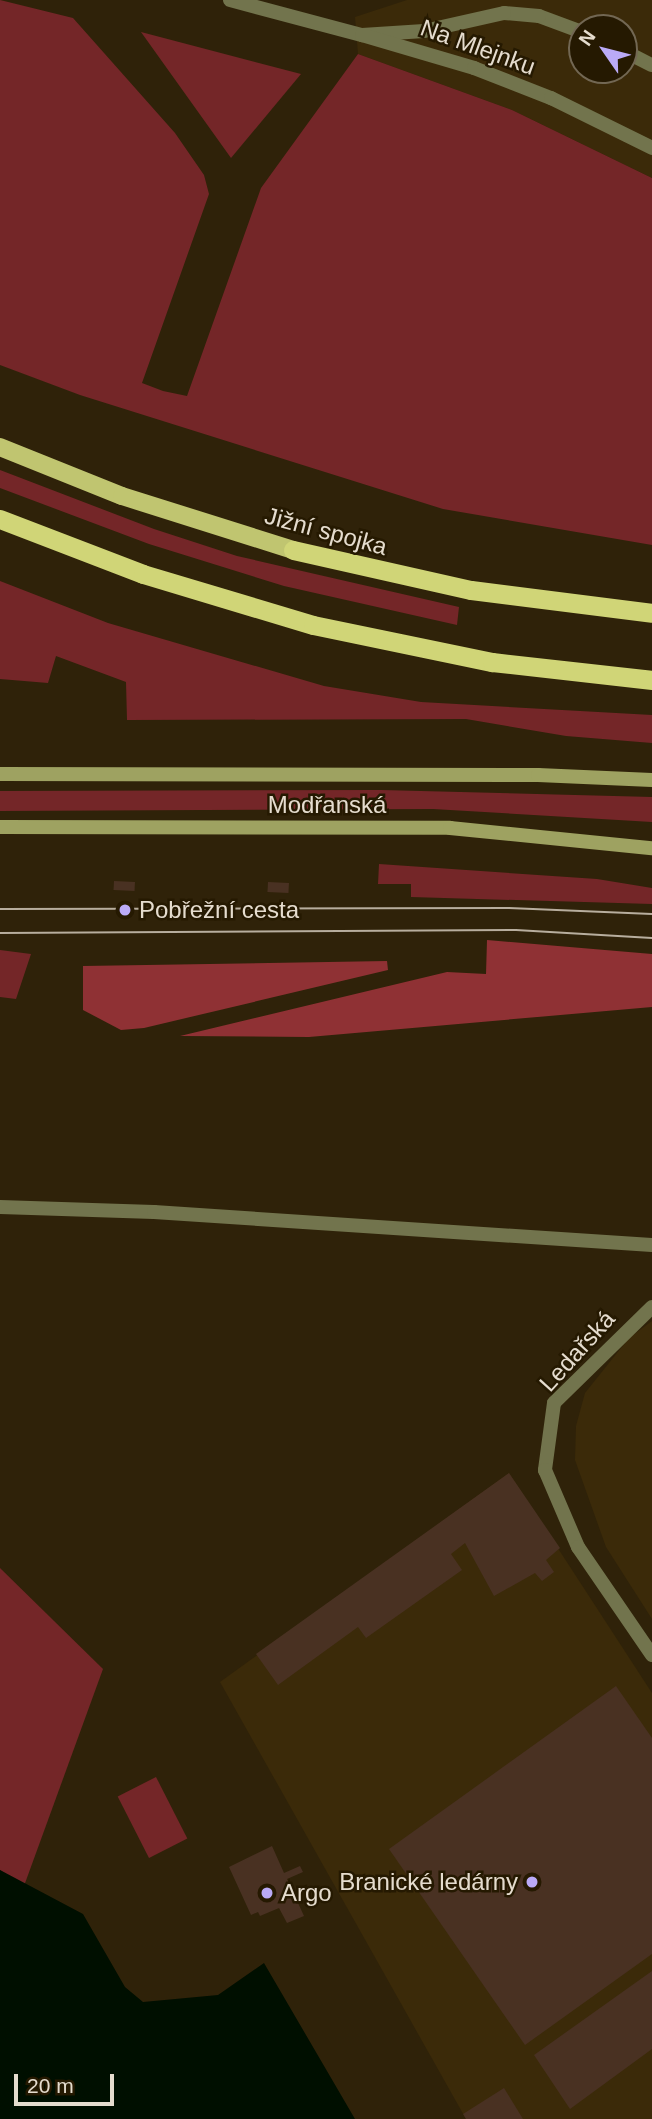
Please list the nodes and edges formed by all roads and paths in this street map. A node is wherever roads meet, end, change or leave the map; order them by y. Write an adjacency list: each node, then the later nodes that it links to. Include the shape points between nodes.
1 (230, 0): 3 (street, Na Mlejnku)
2 (568, 27): 3 (street, Na Mlejnku, via 538,16 504,13 424,31)
3 (362, 35): 4 (street, Na Mlejnku, via 474,68 563,104)
4 (652, 148)
5 (0, 447): 7 (main road, Jižní spojka, via 122,496)
6 (0, 519): 9 (highway, via 143,574 313,625 492,662)
7 (293, 550): 8 (highway, Jižní spojka, via 471,590)
8 (652, 613)
9 (652, 680)
10 (0, 774): 11 (main road, Modřanská, via 525,774)
11 (652, 780)
12 (0, 827): 13 (main road, Modřanská, via 450,828)
13 (652, 848)
14 (0, 1207): 15 (street, via 154,1212)
15 (652, 1245)
16 (652, 1307): 17 (street, Ledařská, via 554,1403 545,1470 578,1547)
17 (652, 1655)

